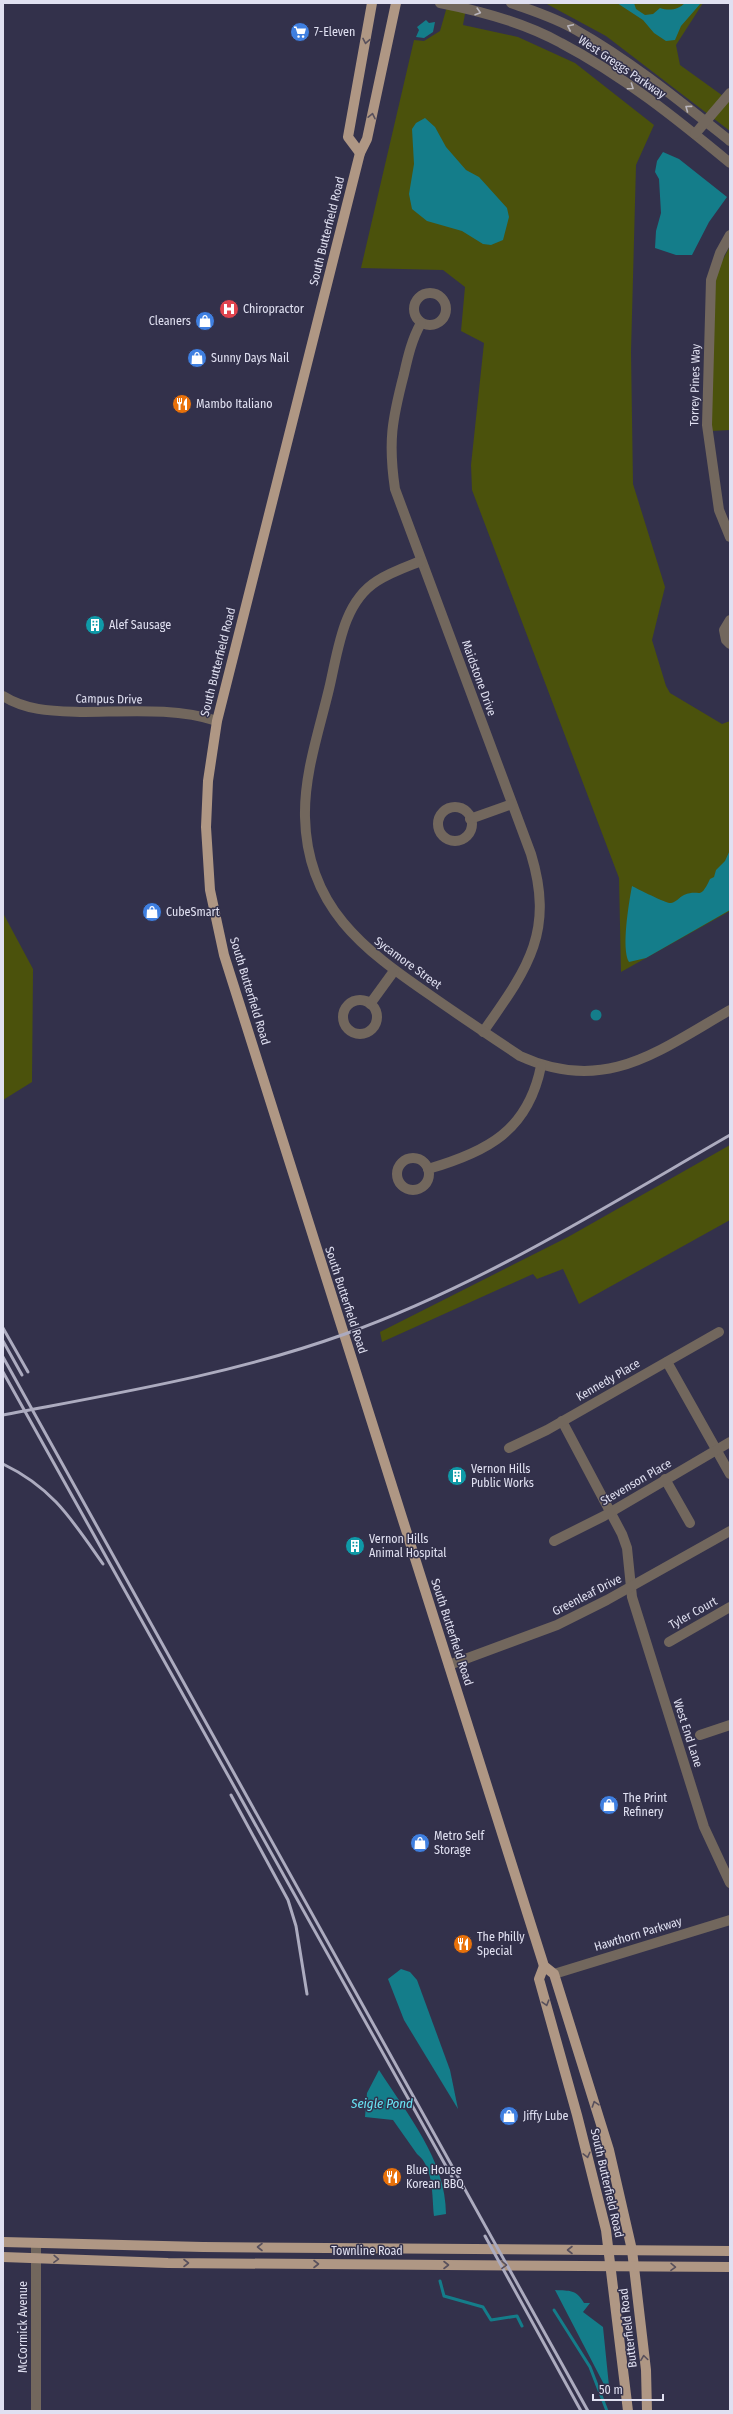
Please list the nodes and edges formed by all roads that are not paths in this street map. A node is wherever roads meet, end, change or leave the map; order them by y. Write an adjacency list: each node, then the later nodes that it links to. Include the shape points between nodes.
1 (372, 3): 9 (main road, one-way to 9, via 348,137)
2 (396, 3): 9 (main road, South Butterfield Road, one-way to 2, via 367,139)
3 (440, 3): 7 (street, West Greggs Parkway, one-way to 7, via 515,23 560,42 598,64)
4 (511, 3): 6 (street, West Greggs Parkway, one-way to 4, via 624,60 575,29)
5 (730, 93): 6 (street)
6 (707, 123): 7 (street); 8 (street, West Greggs Parkway)
7 (695, 134): 10 (street, West Greggs Parkway)
8 (730, 141)
9 (360, 153): 18 (main road, South Butterfield Road)
10 (730, 163)
11 (730, 235): 13 (street, Torrey Pines Way, via 710,280 707,425 719,510)
12 (422, 323): 14 (street, Maidstone Drive, via 413,338 395,407 390,457 395,489)
13 (730, 537)
14 (421, 562): 19 (street, Maidstone Drive); 21 (street, Sycamore Street, via 377,581 353,606 345,622 306,788 305,817 308,841 323,892 350,932)
15 (730, 620): 16 (street, via 724,630 726,640)
16 (730, 644)
17 (3, 696): 18 (street, Campus Drive, via 30,708 53,711 189,714)
18 (217, 721): 42 (main road, South Butterfield Road, via 208,781 206,827 208,875 218,930)
19 (512, 804): 20 (street); 24 (street, Maidstone Drive, via 537,873 540,917 529,961)
20 (470, 819)
21 (394, 971): 22 (street); 24 (street, Sycamore Street)
22 (370, 1004)
23 (730, 1010): 25 (street, Sycamore Street, via 648,1057 621,1067 588,1072)
24 (483, 1032): 25 (street, Sycamore Street)
25 (541, 1066): 26 (street, via 532,1096 510,1129 476,1153)
26 (428, 1169)
27 (719, 1332): 28 (street, Kennedy Place)
28 (667, 1362): 29 (street, Kennedy Place); 32 (street)
29 (562, 1421): 31 (street, Kennedy Place); 35 (street, West End Lane)
30 (730, 1442): 32 (street, Stevenson Place)
31 (509, 1448)
32 (717, 1450): 33 (street); 34 (street, Stevenson Place)
33 (730, 1474)
34 (665, 1479): 35 (street, Stevenson Place); 36 (street)
35 (610, 1511): 38 (street, Stevenson Place); 39 (street, West End Lane, via 627,1548)
36 (690, 1523)
37 (730, 1531): 39 (street, Greenleaf Drive)
38 (554, 1540)
39 (631, 1588): 42 (street, Greenleaf Drive, via 557,1625); 45 (street, West End Lane, via 704,1827)
40 (730, 1607): 41 (street, Tyler Court)
41 (669, 1642)
42 (449, 1665): 47 (main road, South Butterfield Road)
43 (730, 1725): 44 (street)
44 (700, 1735)
45 (730, 1883)
46 (730, 1920): 48 (street, Hawthorn Parkway)
47 (544, 1966): 48 (main road); 51 (main road, South Butterfield Road, one-way to 51, via 539,1979 577,2115)
48 (554, 1974): 52 (main road, South Butterfield Road, one-way to 48, via 609,2150)
49 (3, 2242): 50 (main road, Townline Road)
50 (36, 2243): 51 (main road, Townline Road, one-way to 50); 55 (street, McCormick Avenue)
51 (608, 2250): 52 (main road, Townline Road); 56 (main road, South Butterfield Road)
52 (632, 2250): 53 (main road, Townline Road); 57 (main road, South Butterfield Road)
53 (730, 2251)
54 (3, 2257): 55 (main road, Townline Road)
55 (36, 2258): 56 (main road, Townline Road, one-way to 56, via 168,2263); 59 (street, McCormick Avenue)
56 (611, 2266): 57 (main road, Townline Road); 60 (main road, South Butterfield Road)
57 (634, 2266): 58 (main road, Townline Road, one-way to 58); 61 (main road, Butterfield Road, one-way to 57, via 646,2370)
58 (730, 2267)
59 (36, 2411)
60 (628, 2411)
61 (647, 2411)

